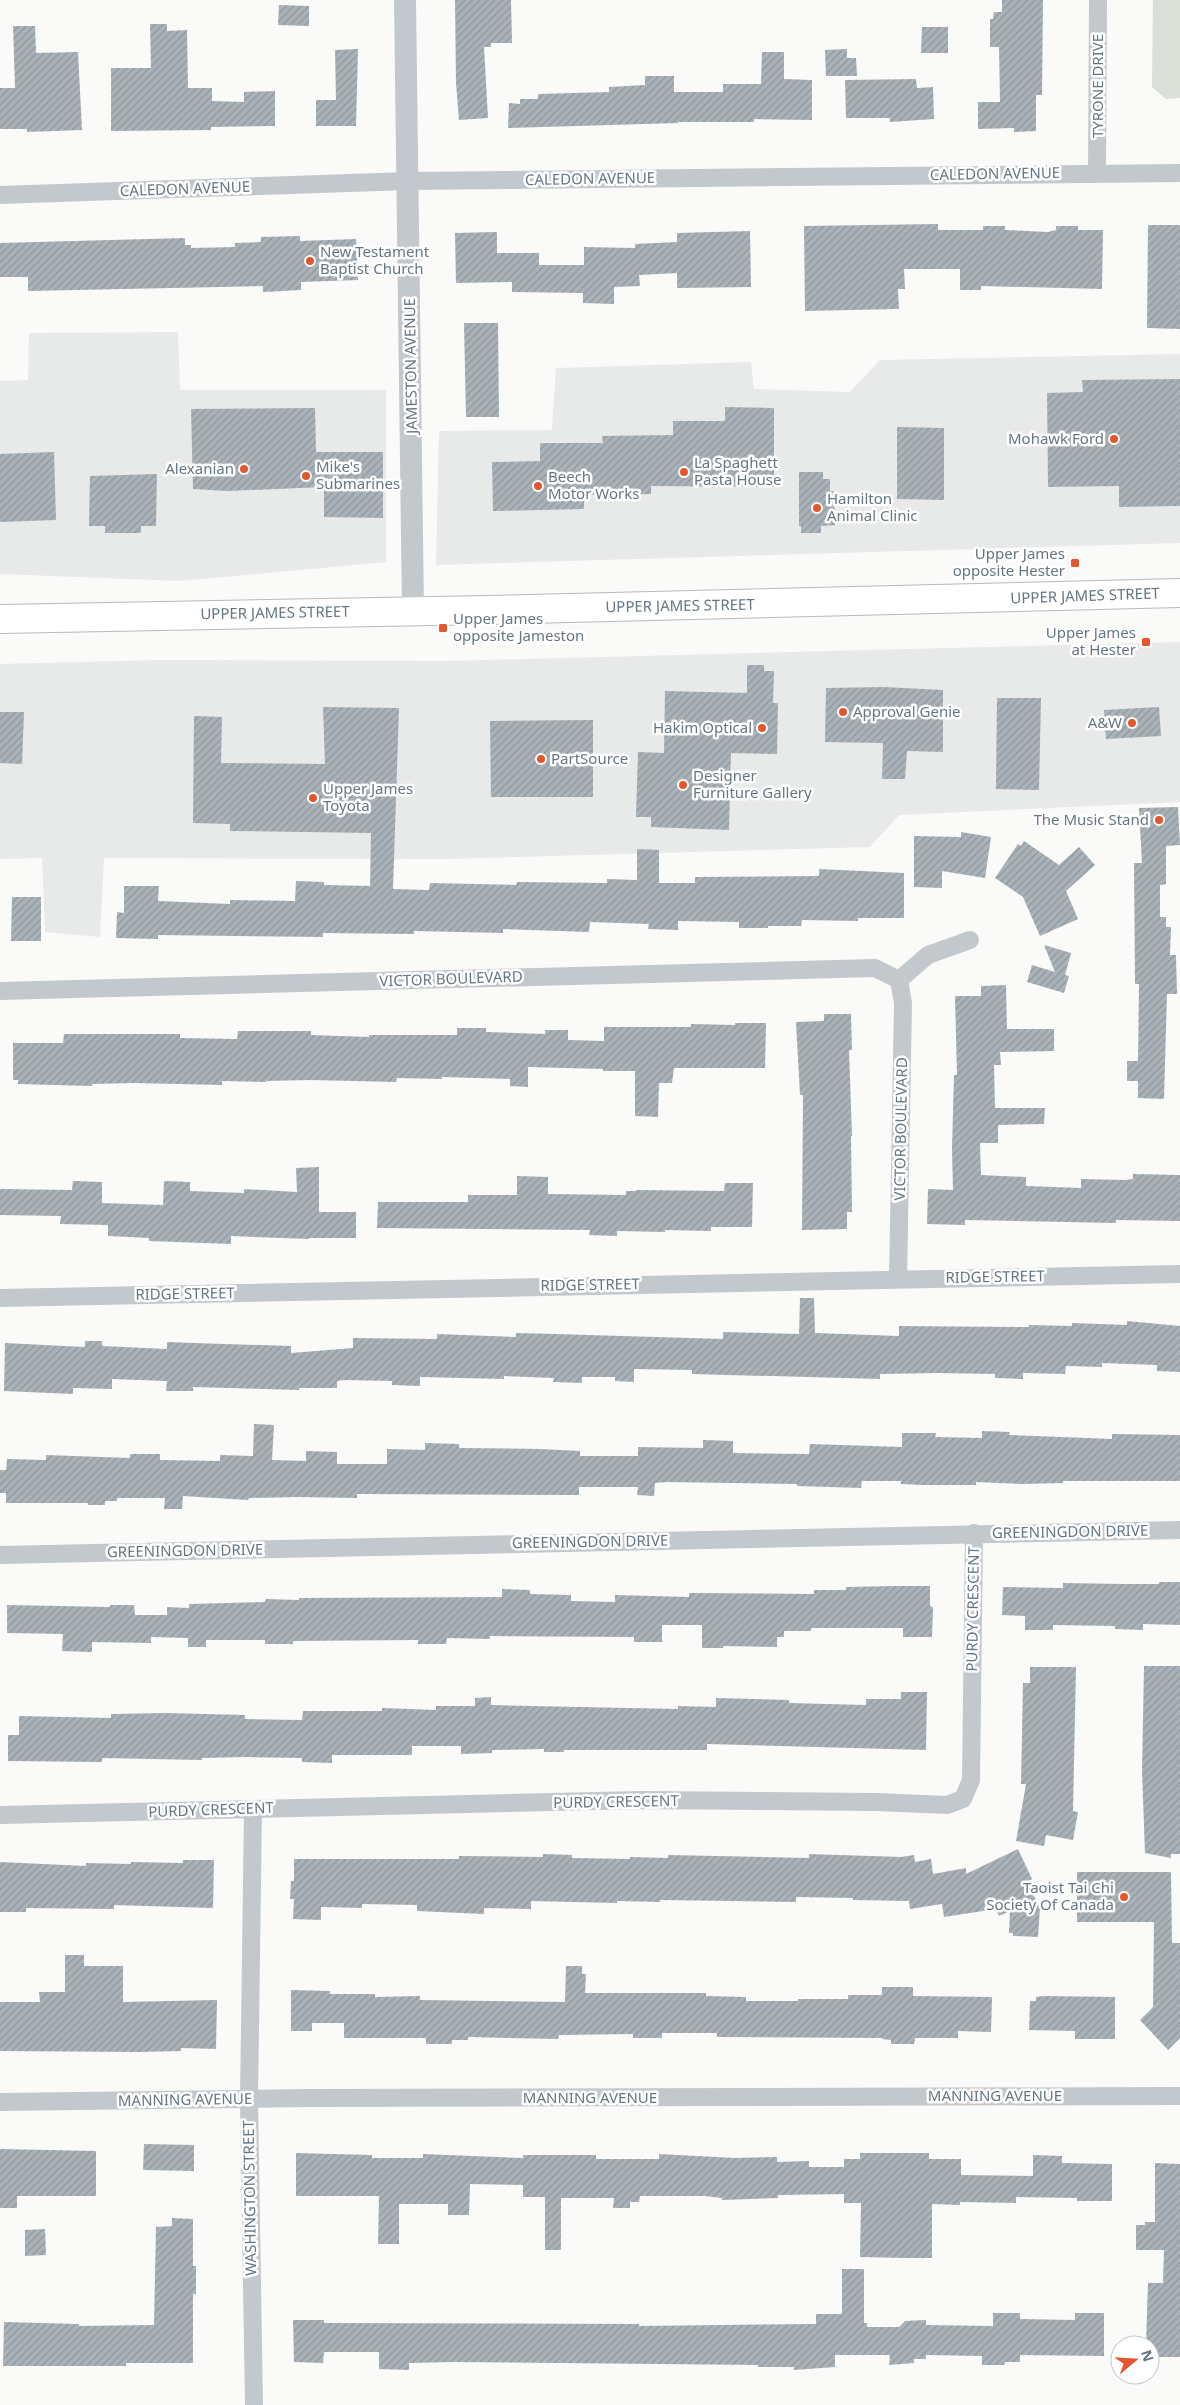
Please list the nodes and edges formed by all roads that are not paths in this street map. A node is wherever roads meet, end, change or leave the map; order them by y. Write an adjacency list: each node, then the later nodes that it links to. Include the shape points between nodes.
1 (405, 0): 5 (street, JAMESTON AVENUE)
2 (1098, 0): 3 (street, TYRONE DRIVE)
3 (1097, 172): 4 (street, CALEDON AVENUE); 5 (street, CALEDON AVENUE)
4 (1180, 173)
5 (408, 181): 6 (street, CALEDON AVENUE); 8 (street, JAMESTON AVENUE)
6 (0, 195)
7 (1180, 593): 8 (main road, UPPER JAMES STREET)
8 (413, 612): 9 (main road, UPPER JAMES STREET)
9 (0, 619)
10 (970, 940): 11 (street, via 928,955)
11 (899, 980): 12 (street, VICTOR BOULEVARD, via 875,968); 14 (street, VICTOR BOULEVARD, via 903,1003)
12 (0, 991)
13 (1180, 1274): 14 (street, RIDGE STREET)
14 (898, 1279): 15 (street, RIDGE STREET)
15 (0, 1298)
16 (1180, 1530): 17 (street, GREENINGDON DRIVE)
17 (974, 1534): 18 (street, GREENINGDON DRIVE); 19 (street, PURDY CRESCENT, via 970,1780 963,1799 947,1805 641,1800)
18 (0, 1555)
19 (253, 1811): 20 (street, PURDY CRESCENT); 22 (street, WASHINGTON STREET)
20 (0, 1815)
21 (1180, 2096): 22 (street, MANNING AVENUE)
22 (248, 2100): 23 (street, MANNING AVENUE); 24 (street, WASHINGTON STREET)
23 (0, 2102)
24 (254, 2405)

